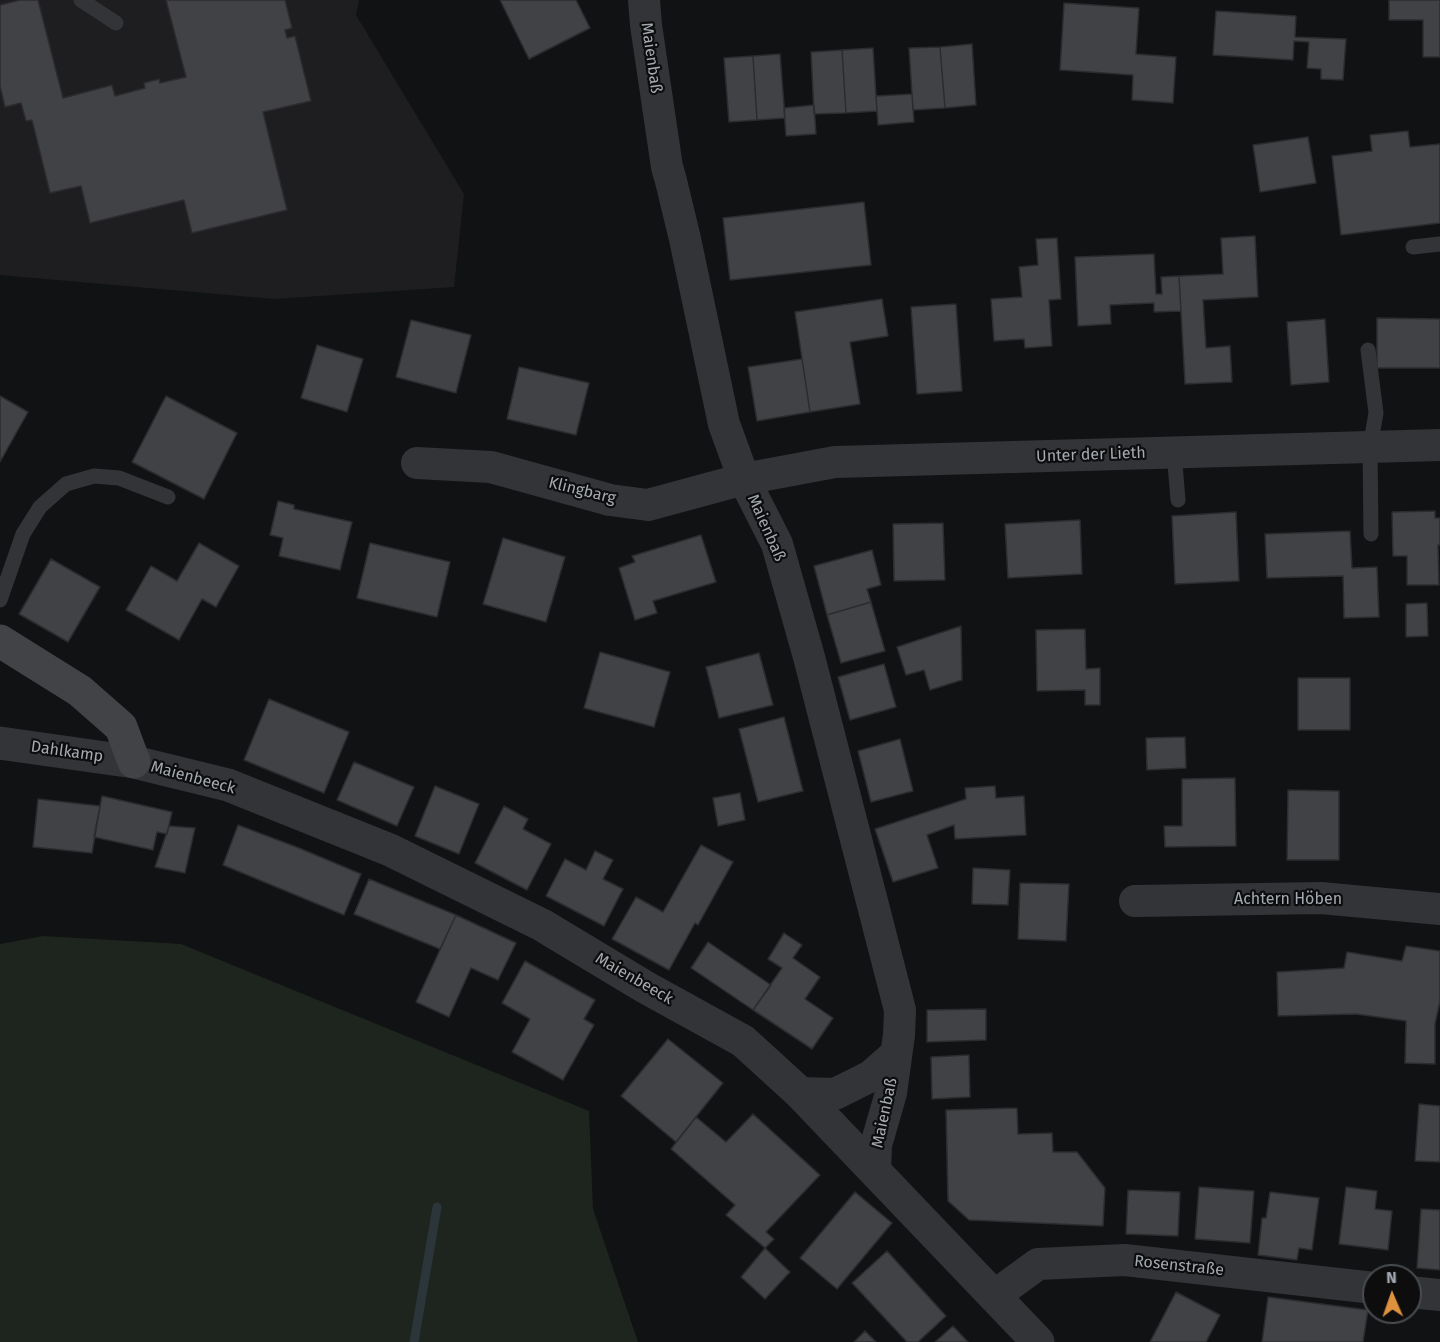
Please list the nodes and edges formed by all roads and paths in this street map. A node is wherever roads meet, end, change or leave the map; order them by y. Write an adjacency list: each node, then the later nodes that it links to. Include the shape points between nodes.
1 (81, 0): 3 (lane)
2 (644, 0): 11 (street, Maienbaß, via 667,167 724,424)
3 (116, 23)
4 (1440, 244): 5 (lane)
5 (1413, 247)
6 (1368, 350): 8 (lane, via 1376,413)
7 (1440, 445): 8 (street, Unter der Lieth)
8 (1370, 447): 9 (street, Unter der Lieth); 14 (lane)
9 (1174, 452): 11 (street, Unter der Lieth, via 835,462); 13 (lane)
10 (417, 463): 11 (street, Klingbarg, via 491,467 610,500 648,505)
11 (744, 479): 21 (street, Maienbaß, via 777,544 809,657 900,1010)
12 (168, 497): 15 (lane, via 119,478 94,476 66,484 40,507 23,534)
13 (1178, 500)
14 (1371, 534)
15 (0, 600)
16 (0, 641): 18 (main road, via 80,691 121,727)
17 (0, 743): 18 (street, Dahlkamp)
18 (134, 762): 22 (street, Maienbeeck, via 228,785 390,850 542,925 743,1041)
19 (1135, 901): 20 (street, Achtern Höben, via 1321,898)
20 (1440, 909)
21 (896, 1054): 22 (street, Maienbaß, via 871,1076 835,1094); 23 (street, Maienbaß, via 891,1093 876,1145)
22 (800, 1093): 23 (street, Maienbeeck)
23 (875, 1172): 27 (street, Maienbeeck)
24 (1362, 1287): 27 (street, Rosenstraße, via 1125,1260 1038,1264)
25 (1422, 1293): 26 (street)
26 (1440, 1295)
27 (994, 1296): 28 (street, Maienbeeck)
28 (1038, 1342)

